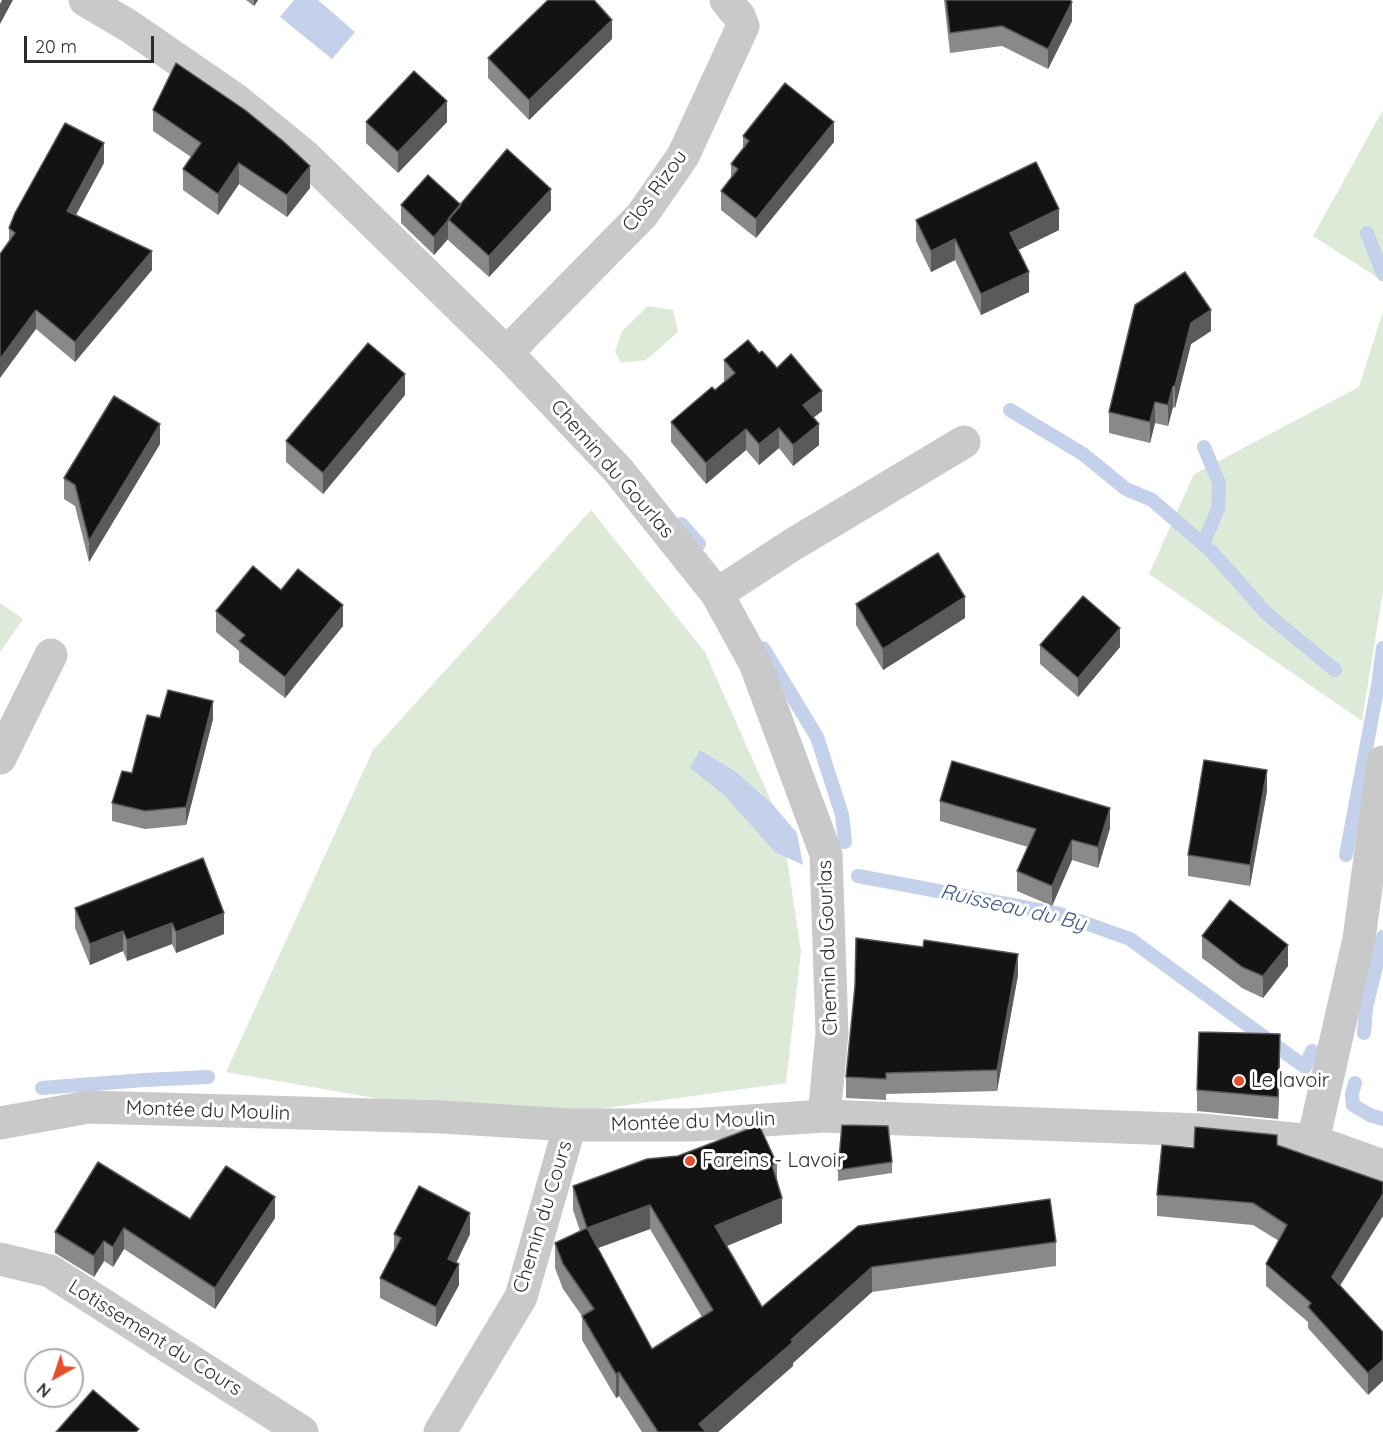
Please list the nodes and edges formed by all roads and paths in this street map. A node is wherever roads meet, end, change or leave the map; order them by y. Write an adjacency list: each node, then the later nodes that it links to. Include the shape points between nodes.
1 (85, 0): 3 (street, Chemin du Gourlas, via 235,99 304,155)
2 (726, 0): 3 (street, Clos Rizou, via 743,26 683,156 642,215)
3 (508, 354): 5 (street, Chemin du Gourlas, via 618,470)
4 (964, 442): 5 (street)
5 (717, 594): 9 (street, Chemin du Gourlas, via 755,663 826,854 832,1033)
6 (51, 655): 7 (street)
7 (0, 758)
8 (1383, 762): 12 (street, via 1359,939)
9 (824, 1116): 11 (street, Montée du Moulin, via 690,1125); 12 (street, Montée du Moulin, via 1202,1130)
10 (0, 1123): 11 (street, Montée du Moulin, via 89,1107 442,1117)
11 (570, 1125): 16 (street, Chemin du Cours, via 521,1297)
12 (1313, 1141): 13 (street, Montée du Moulin)
13 (1383, 1166)
14 (0, 1259): 15 (street, Lotissement du Cours, via 50,1271)
15 (302, 1432)
16 (440, 1432)

